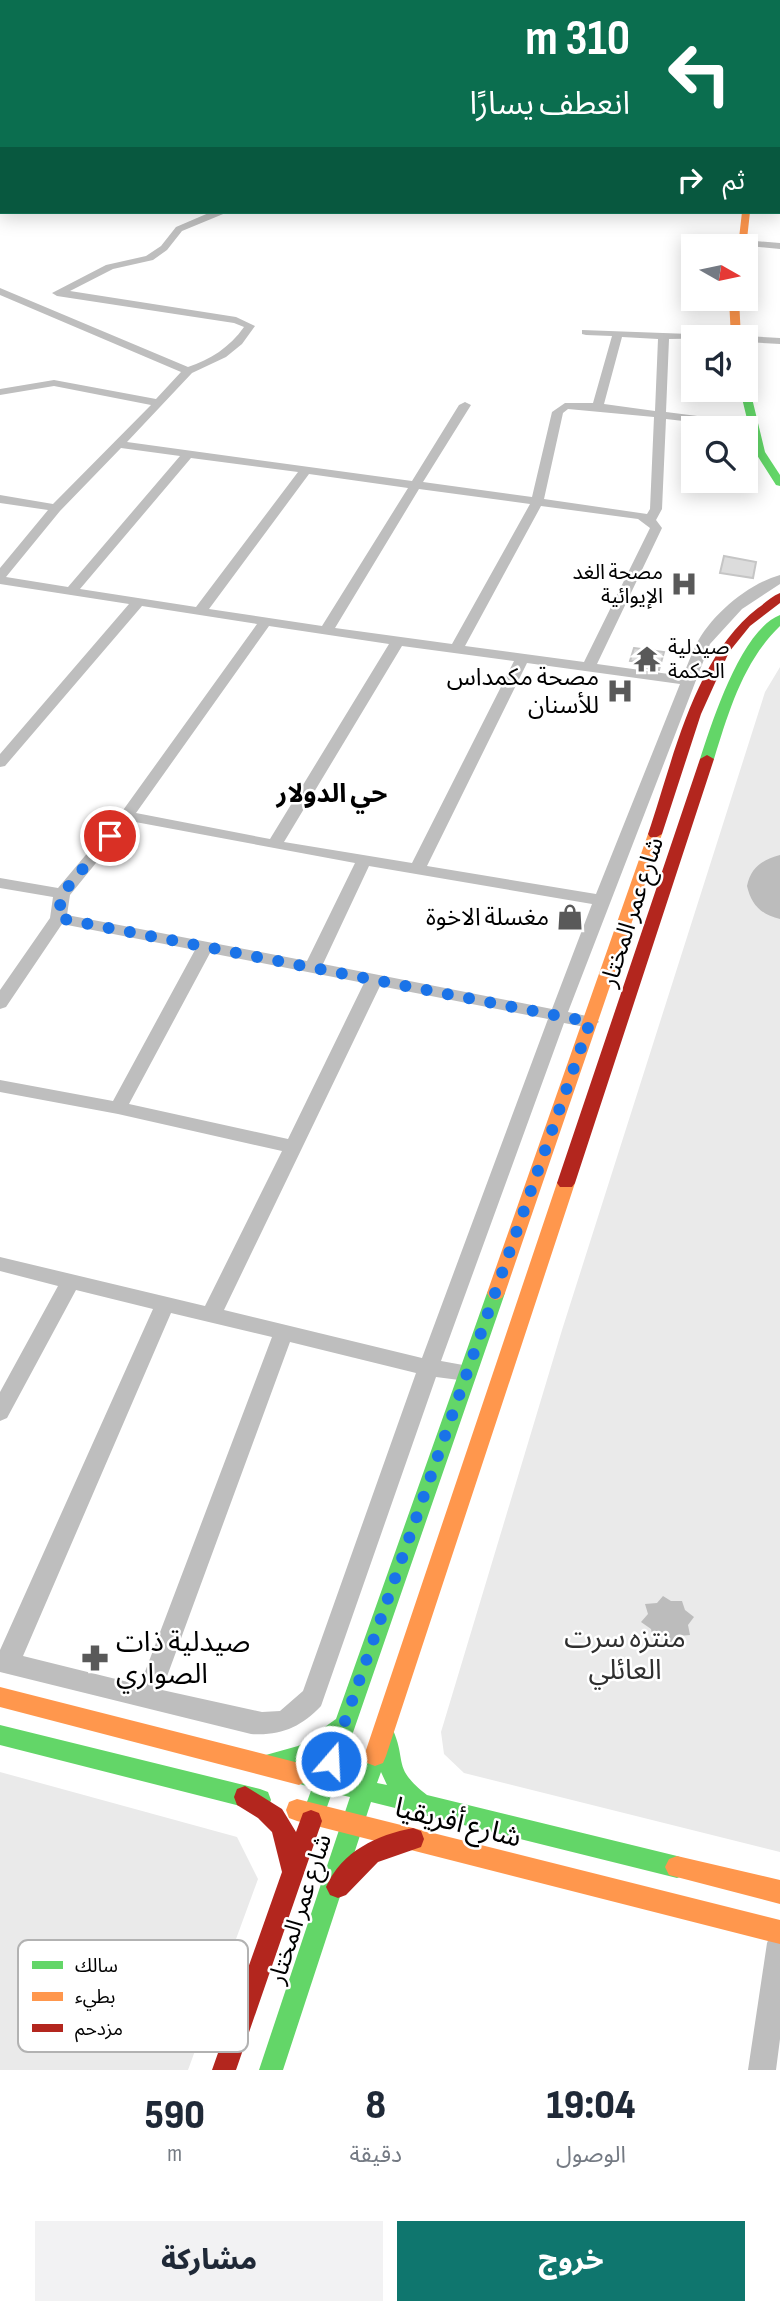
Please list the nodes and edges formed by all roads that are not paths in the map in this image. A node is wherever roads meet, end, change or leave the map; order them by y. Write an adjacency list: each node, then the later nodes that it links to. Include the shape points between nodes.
1 (214, 214): 7 (street, via 179,229 149,258 110,267)
2 (746, 214): 3 (main road)
3 (743, 234)
4 (758, 245): 5 (street)
5 (780, 246)
6 (0, 291): 8 (street)
7 (61, 292): 8 (street); 15 (street, via 250,326 218,359)
8 (33, 304): 15 (street)
9 (586, 332): 10 (street)
10 (618, 333): 11 (street); 19 (street)
11 (664, 335): 12 (street); 20 (street)
12 (681, 336)
13 (758, 340): 14 (street)
14 (780, 341)
15 (187, 371): 17 (street)
16 (0, 391): 17 (street, via 54,383)
17 (160, 402): 23 (street)
18 (465, 405): 27 (street)
19 (598, 407): 20 (street); 29 (street, via 565,406 558,412)
20 (660, 415): 21 (street); 31 (street, via 656,509)
21 (681, 418)
22 (758, 438): 26 (main road)
23 (118, 444): 24 (street); 30 (street)
24 (188, 454): 25 (street); 33 (street)
25 (307, 470): 27 (street); 36 (street)
26 (777, 475)
27 (418, 484): 29 (street); 39 (street)
28 (0, 499): 30 (street)
29 (537, 502): 31 (street); 41 (street)
30 (56, 508): 32 (street)
31 (650, 520): 43 (street, via 656,528)
32 (0, 578): 33 (street)
33 (71, 591): 35 (street)
34 (779, 591): 44 (street, via 757,590 723,616 703,644); 59 (main road, via 723,651 707,684)
35 (139, 601): 36 (street); 45 (street)
36 (200, 611): 38 (street)
37 (780, 619): 74 (main road, شارع عمر المختار, via 746,655 731,687)
38 (266, 621): 39 (street); 46 (street)
39 (327, 631): 40 (street)
40 (398, 639): 41 (street); 47 (street)
41 (457, 648): 42 (street)
42 (523, 658): 43 (street); 49 (street)
43 (588, 668): 44 (street)
44 (688, 681): 52 (street)
45 (0, 763)
46 (126, 816): 47 (street); 51 (street)
47 (274, 845): 48 (street)
48 (364, 860): 49 (street); 55 (street)
49 (417, 869): 52 (street)
50 (0, 883): 51 (street)
51 (62, 894): 53 (street)
52 (601, 900): 58 (street)
53 (58, 918): 54 (street); 57 (street)
54 (205, 946): 55 (street); 61 (street)
55 (313, 967): 56 (street)
56 (375, 979): 58 (street); 62 (street)
57 (0, 1003)
58 (556, 1016): 59 (street); 68 (street)
59 (590, 1022): 69 (main road)
60 (0, 1086): 61 (street)
61 (118, 1108): 62 (street)
62 (293, 1147): 66 (street)
63 (0, 1264): 64 (street)
64 (71, 1281): 65 (street); 70 (street)
65 (165, 1304): 66 (street); 71 (street)
66 (211, 1315): 67 (street)
67 (284, 1332): 68 (street); 73 (street)
68 (427, 1367): 69 (street); 73 (street, via 313,1698 296,1716 274,1726)
69 (467, 1373): 75 (main road)
70 (0, 1412)
71 (4, 1662): 73 (street)
72 (0, 1697): 77 (main road, شارع أفريقيا)
73 (148, 1698)
74 (390, 1709): 79 (main road, شارع عمر المختار); 81 (main road, via 385,1736 391,1776)
75 (345, 1722): 77 (main road, via 310,1754 288,1763); 78 (main road)
76 (0, 1735): 80 (main road, شارع أفريقيا)
77 (263, 1765): 78 (main road, شارع أفريقيا)
78 (324, 1780): 79 (main road, شارع أفريقيا); 82 (main road)
79 (363, 1790): 81 (main road, شارع أفريقيا); 83 (main road, شارع عمر المختار)
80 (245, 1797): 82 (main road, شارع أفريقيا); 85 (main road, via 285,1826 290,1839)
81 (424, 1806): 86 (main road, شارع أفريقيا)
82 (313, 1814): 83 (main road, شارع أفريقيا); 85 (main road)
83 (352, 1824): 84 (main road, شارع أفريقيا); 87 (main road, شارع عمر المختار)
84 (413, 1839): 87 (main road, via 368,1851); 88 (main road, شارع أفريقيا)
85 (289, 1883): 90 (main road)
86 (780, 1892)
87 (326, 1903): 93 (main road, شارع عمر المختار)
88 (780, 1932)
89 (780, 1943): 94 (street)
90 (248, 1999)
91 (229, 2052): 92 (main road)
92 (223, 2070)
93 (271, 2070)
94 (762, 2070)

